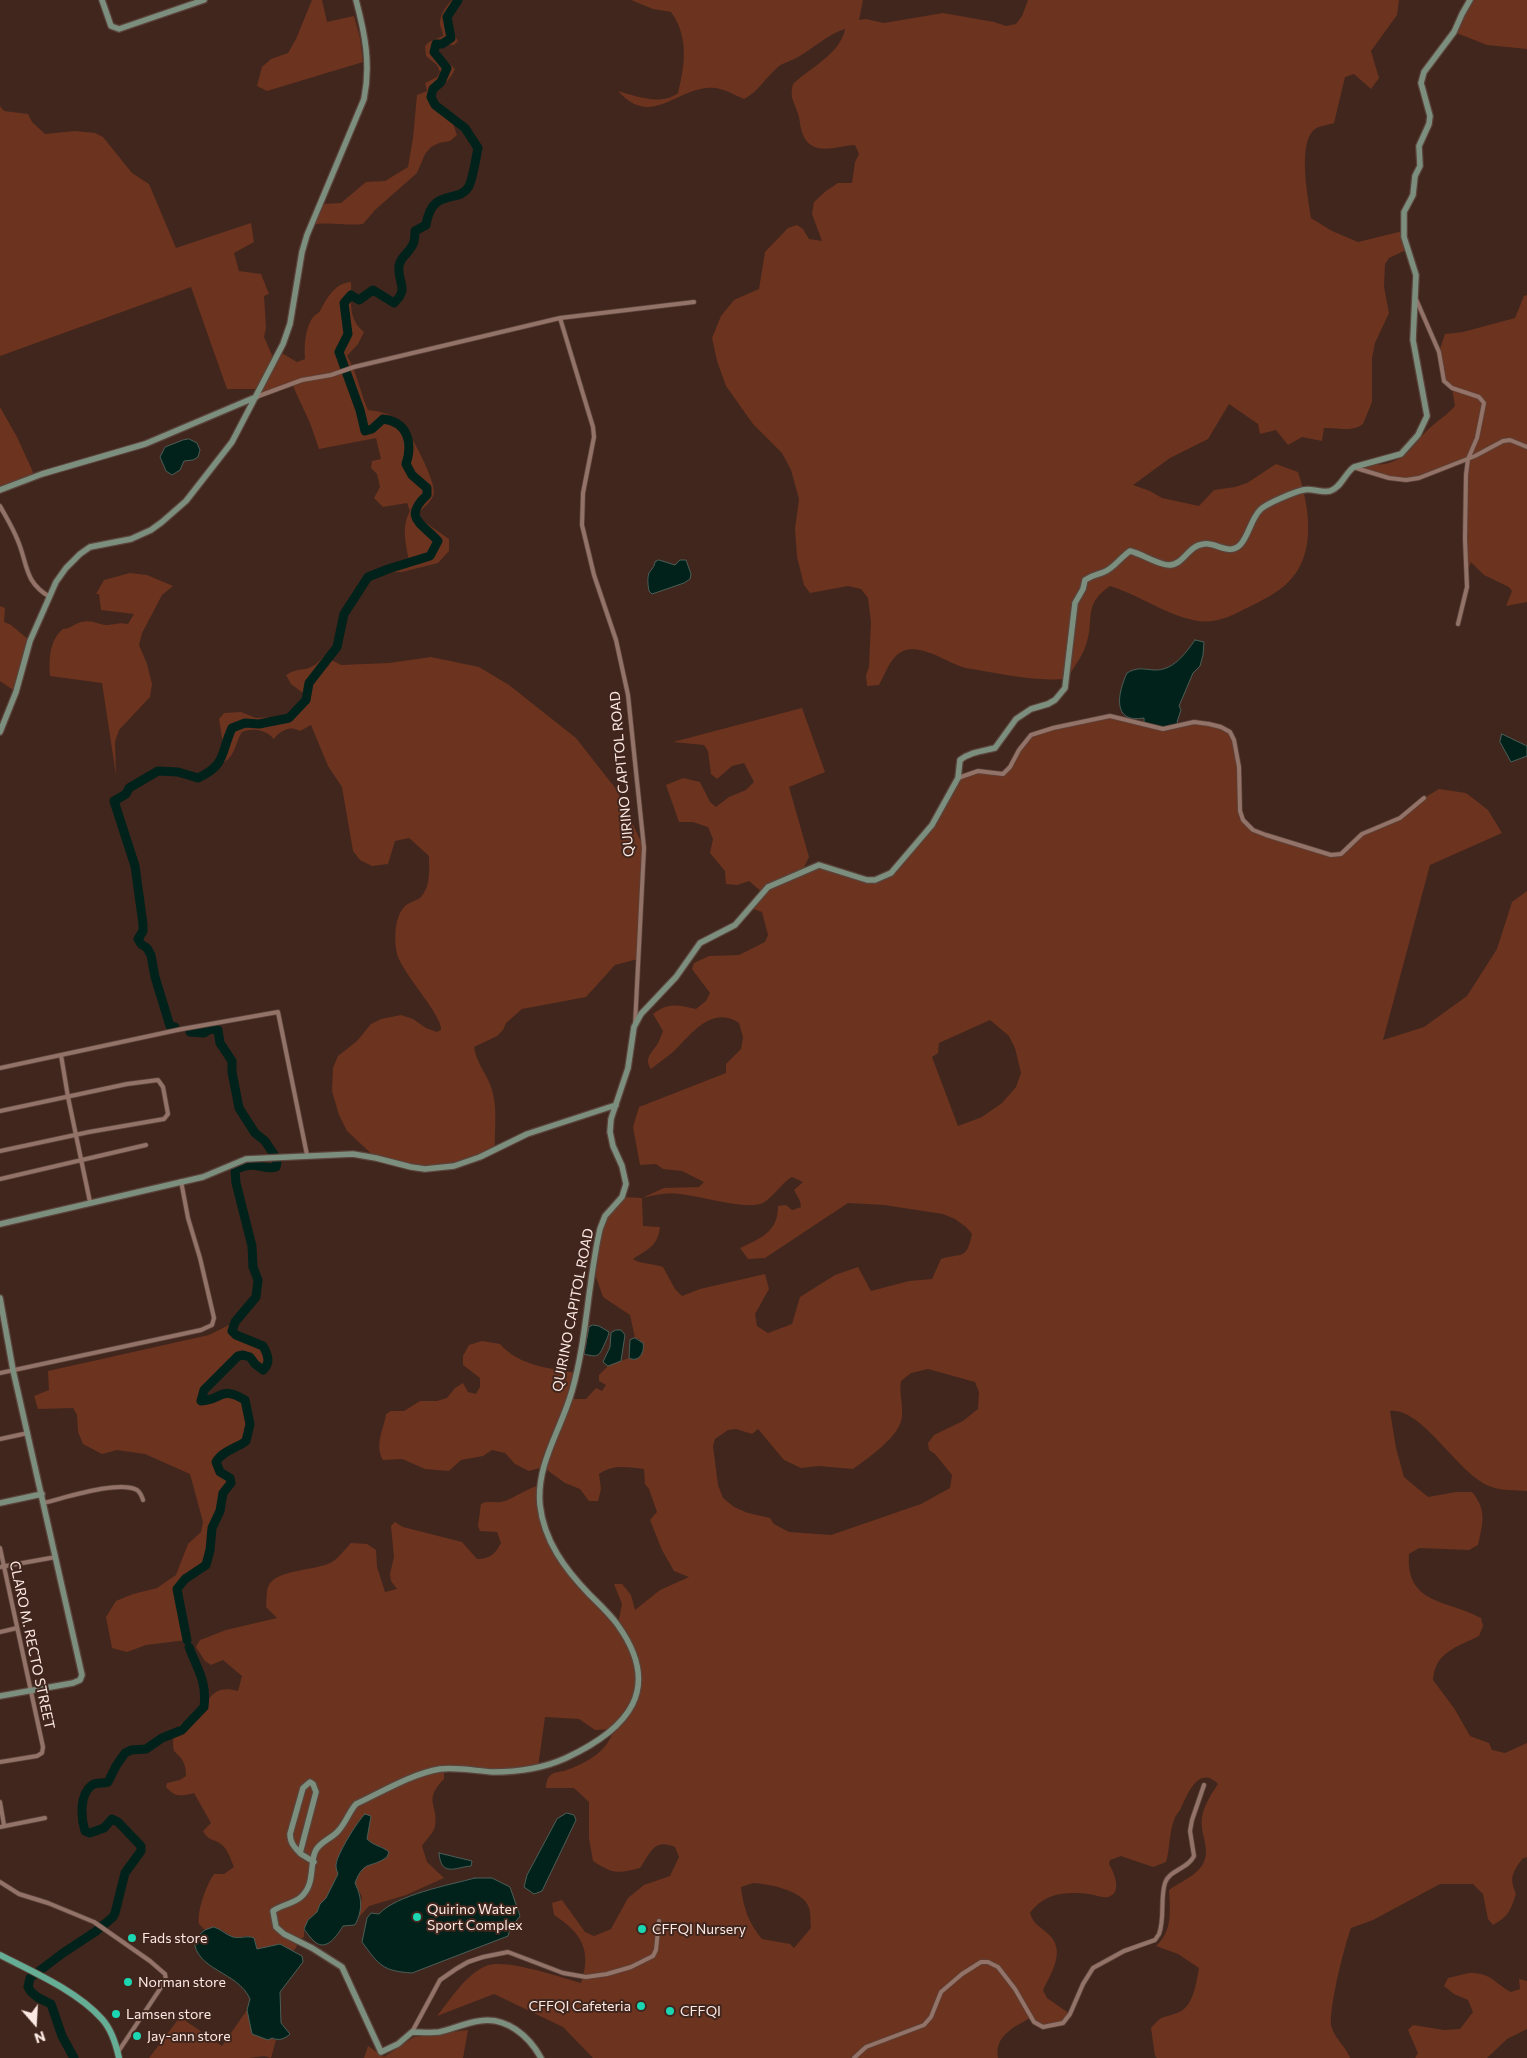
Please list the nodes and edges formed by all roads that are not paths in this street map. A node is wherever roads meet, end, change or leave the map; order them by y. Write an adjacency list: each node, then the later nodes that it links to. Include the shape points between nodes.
1 (102, 0): 2 (street, via 111,26 118,29)
2 (204, 0)
3 (356, 0): 8 (street, via 368,56 364,99 307,234 290,324)
4 (1470, 0): 5 (street, via 1454,32 1424,72 1421,83 1430,116 1429,124 1419,146 1420,166 1413,195 1404,212 1404,231 1416,275)
5 (1416, 299): 10 (street, via 1439,352 1444,381 1452,388 1483,399 1477,438); 11 (street, via 1413,340 1427,416 1418,434 1400,454)
6 (694, 302): 7 (street)
7 (560, 318): 8 (street, via 302,380); 19 (street, QUIRINO CAPITOL ROAD, via 593,427 583,493 582,525 617,646 635,746 644,848)
8 (256, 398): 12 (street, via 145,444 42,474); 14 (street, via 232,442 186,501 152,530 130,539 90,548 80,554 66,568)
9 (1527, 447): 10 (street, via 1510,440 1503,441)
10 (1468, 459): 11 (street, via 1406,480); 15 (street, via 1467,587)
11 (1354, 467): 17 (street, via 1330,491 1304,490 1261,509 1241,544 1234,549 1204,544 1194,547 1180,562 1171,565 1130,551 1105,572 1085,580 1075,603 1067,679 1060,695 1022,715 995,748 960,760)
12 (0, 490)
13 (0, 506): 14 (street, via 20,544 27,573 40,591)
14 (50, 597): 16 (street, via 30,641 16,692)
15 (1458, 624)
16 (0, 732)
17 (958, 778): 18 (street, via 978,771 1003,774 1031,735 1110,716 1163,729 1194,722 1222,727 1230,732 1239,767 1242,820 1253,830 1331,855 1342,854 1362,834 1400,818); 19 (street, via 932,825 891,873 867,880 819,866 768,887 735,925 700,943 676,977 641,1014)
18 (1424, 798)
19 (634, 1028): 23 (street, QUIRINO CAPITOL ROAD, via 628,1068)
20 (61, 1055): 21 (street); 22 (street); 28 (street, via 278,1012)
21 (0, 1068)
22 (68, 1097): 24 (street); 25 (street); 25 (street, via 152,1080 160,1081 163,1087 168,1114 165,1118)
23 (616, 1105): 28 (street, via 527,1134 454,1166 425,1169 353,1154); 57 (street, QUIRINO CAPITOL ROAD, via 610,1132 626,1184 622,1197 605,1216 600,1229 572,1390 539,1485 540,1507 556,1555 618,1625 636,1660 640,1684 635,1699 614,1728 557,1761 507,1772 440,1769 423,1773 356,1804 339,1830 318,1847)
24 (0, 1111)
25 (76, 1135): 27 (street); 29 (street)
26 (146, 1145): 29 (street)
27 (0, 1151)
28 (306, 1156): 31 (street, via 246,1158 213,1175)
29 (81, 1159): 30 (street); 32 (street)
30 (0, 1178)
31 (181, 1181): 32 (street); 36 (street, via 214,1318 212,1325)
32 (90, 1202): 33 (street)
33 (0, 1224)
34 (0, 1298): 35 (street)
35 (2, 1310): 36 (street)
36 (14, 1370): 37 (street); 38 (street)
37 (0, 1373)
38 (28, 1433): 39 (street); 40 (street)
39 (0, 1439)
40 (42, 1494): 42 (street); 43 (street)
41 (143, 1500): 43 (street, via 136,1490 114,1486)
42 (0, 1502)
43 (44, 1503): 45 (street)
44 (0, 1548): 46 (street, CLARO M. RECTO STREET)
45 (56, 1558): 46 (street); 49 (street, via 82,1675 73,1683)
46 (2, 1566): 47 (street, CLARO M. RECTO STREET)
47 (17, 1628): 48 (street); 49 (street, CLARO M. RECTO STREET)
48 (0, 1632)
49 (31, 1690): 50 (street); 51 (street, CLARO M. RECTO STREET, via 42,1753)
50 (0, 1696)
51 (0, 1762)
52 (1204, 1785): 64 (street, via 1190,1830 1194,1856 1166,1882 1159,1934 1154,1940 1124,1951 1093,1968 1068,2019 1056,2026 1044,2027 1034,2022 998,1967 981,1962 941,1992 931,2017 924,2025 866,2047)
53 (0, 1802): 55 (street)
54 (45, 1818): 55 (street)
55 (2, 1826)
56 (300, 1853): 56 (street, via 314,1801 315,1788 310,1782 303,1788 290,1834 291,1843); 57 (street)
57 (314, 1862): 61 (street, QUIRINO CAPITOL ROAD, via 309,1883 300,1898 273,1911 276,1928 342,1967 381,2052)
58 (0, 1882): 62 (street, via 19,1894 94,1922 164,1972 167,1977)
59 (659, 1921): 61 (street, via 653,1956 607,1974 586,1977 564,1973 508,1952 468,1962 440,1980)
60 (0, 1955): 62 (main road, via 77,1998 102,2020 115,2040)
61 (412, 2032): 63 (street, via 437,2032 490,2019 524,2035)
62 (118, 2055)
63 (541, 2058)
64 (854, 2058)

